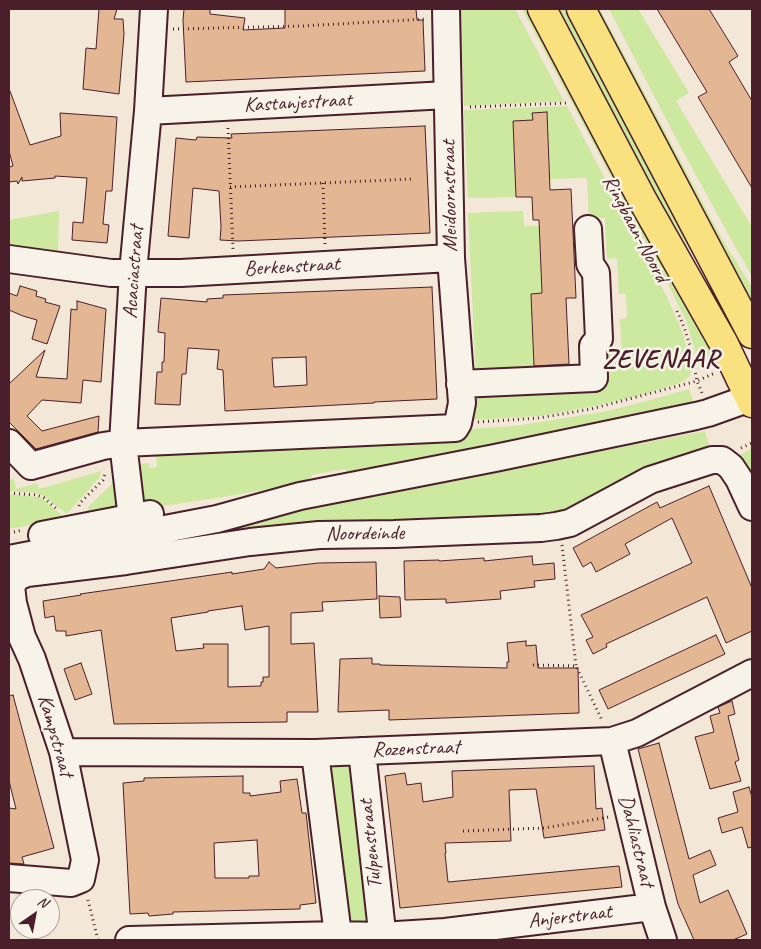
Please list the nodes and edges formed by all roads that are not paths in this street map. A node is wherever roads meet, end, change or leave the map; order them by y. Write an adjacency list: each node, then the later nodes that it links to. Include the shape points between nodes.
1 (542, 9): 13 (main road, Ringbaan-Noord)
2 (581, 9): 11 (main road)
3 (446, 14): 5 (street, Meidoornstraat)
4 (153, 19): 6 (street, Acaciastraat)
5 (454, 101): 6 (street, Kastanjestraat); 8 (street, Meidoornstraat)
6 (148, 111): 10 (street, Acaciastraat)
7 (588, 229): 12 (street, via 590,264 596,273 599,340 593,346 594,378)
8 (451, 258): 10 (street, Berkenstraat, via 181,273); 12 (street, Meidoornstraat)
9 (9, 259): 10 (street, Berkenstraat, via 111,273)
10 (133, 272): 15 (street, Acaciastraat)
11 (752, 334)
12 (460, 384): 15 (street, Meidoornstraat, via 462,403 457,425)
13 (751, 399): 17 (street, Noordeinde, via 708,413 300,496 206,504)
14 (9, 443): 15 (street, via 32,466)
15 (113, 445): 17 (street, Acaciastraat)
16 (752, 507): 20 (street, Noordeinde, via 731,467 722,460 712,460 650,480 570,523 560,525 404,534 319,535 250,542 27,573 17,577 11,586)
17 (133, 526): 18 (street, Noordeinde); 19 (street, Noordeinde)
18 (9, 542)
19 (9, 560)
20 (11, 596): 24 (street, Kampstraat, via 22,637)
21 (752, 673): 22 (street, Rozenstraat, via 637,733)
22 (612, 741): 23 (street, Rozenstraat); 27 (street, Dahliastraat)
23 (362, 751): 25 (street, Rozenstraat); 29 (street, Tulpenstraat)
24 (63, 752): 25 (street, Rozenstraat); 26 (street, Kampstraat, via 85,860 81,880 71,883)
25 (315, 753): 28 (street, Tulpenstraat)
26 (9, 878)
27 (652, 907): 29 (street, Anjerstraat); 31 (street, Dahliastraat)
28 (338, 935): 29 (street, Anjerstraat); 30 (street, Anjerstraat)
29 (382, 938)
30 (129, 940)
31 (663, 940)

